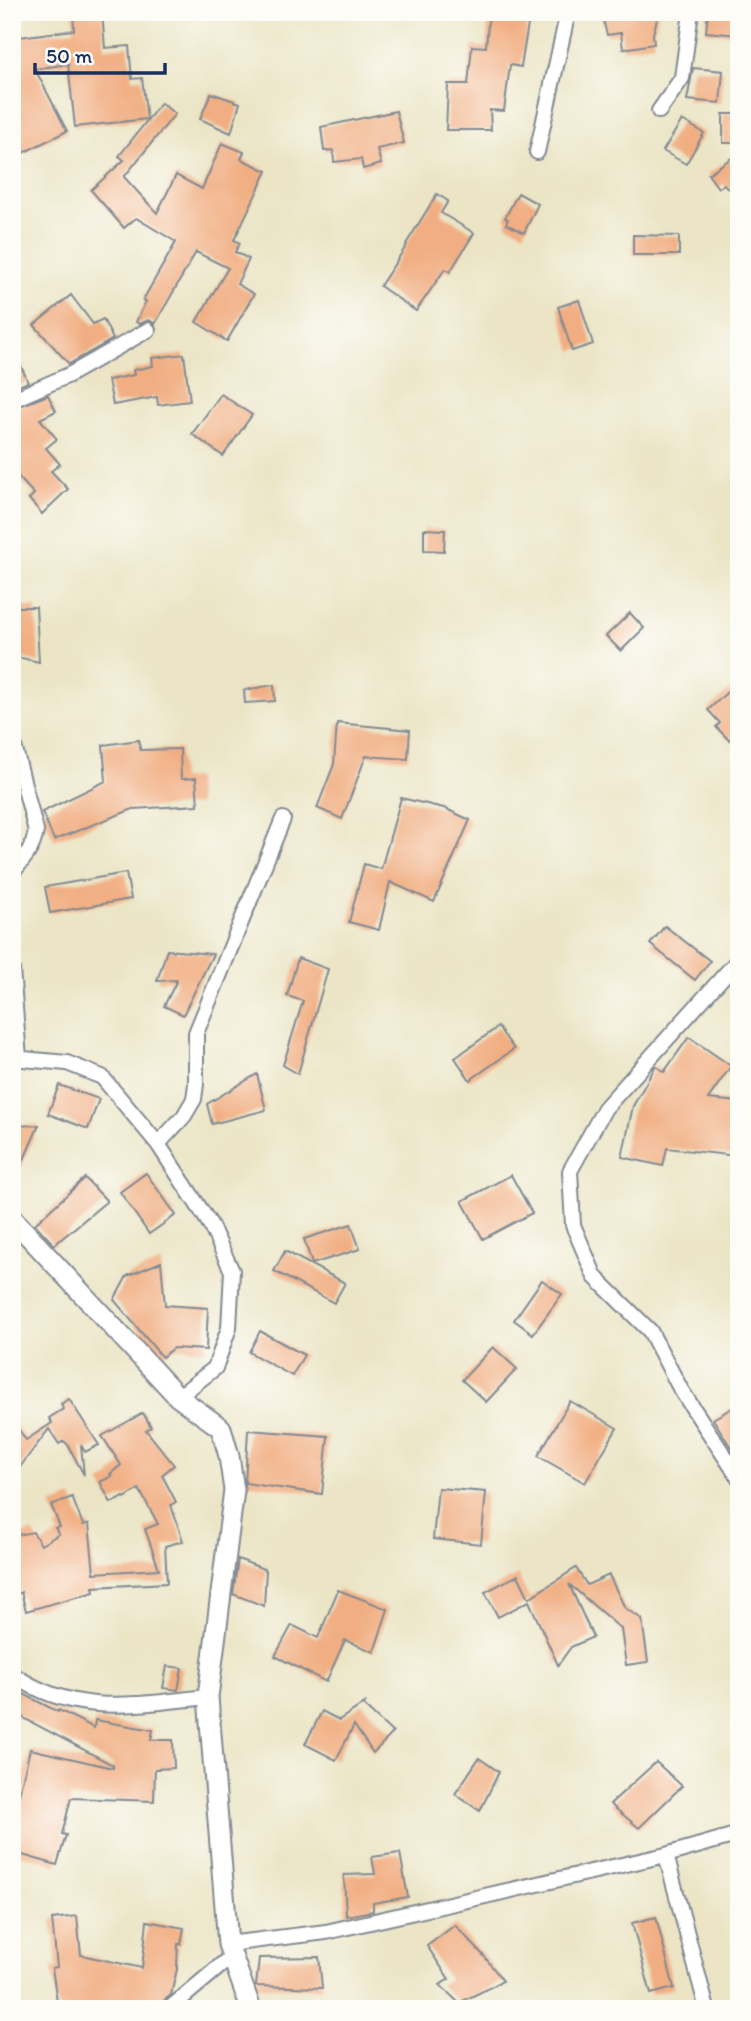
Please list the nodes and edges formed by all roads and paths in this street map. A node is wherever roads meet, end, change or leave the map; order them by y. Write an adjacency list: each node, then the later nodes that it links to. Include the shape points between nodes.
1 (568, 12): 4 (street)
2 (691, 12): 3 (street, via 682,78)
3 (659, 111)
4 (537, 152)
5 (148, 330): 6 (street, via 69,375)
6 (12, 400)
7 (12, 738): 9 (street, via 37,831 34,845)
8 (283, 819): 13 (street, via 195,1033 194,1099)
9 (12, 873)
10 (739, 959): 16 (street, via 605,1108 570,1171 573,1226 595,1277 650,1331 681,1390)
11 (12, 969): 12 (street)
12 (16, 1058): 13 (street, via 67,1063 102,1077)
13 (158, 1143): 15 (street, via 210,1224 232,1271 229,1328 215,1368)
14 (16, 1227): 15 (street)
15 (178, 1397): 18 (street, via 221,1428 234,1490)
16 (739, 1478)
17 (12, 1674): 18 (street, via 42,1692 89,1705)
18 (208, 1697): 21 (street)
19 (739, 1834): 20 (street)
20 (666, 1855): 21 (street); 24 (street)
21 (230, 1950): 22 (street); 23 (street)
22 (169, 2009)
23 (251, 2009)
24 (707, 2009)

